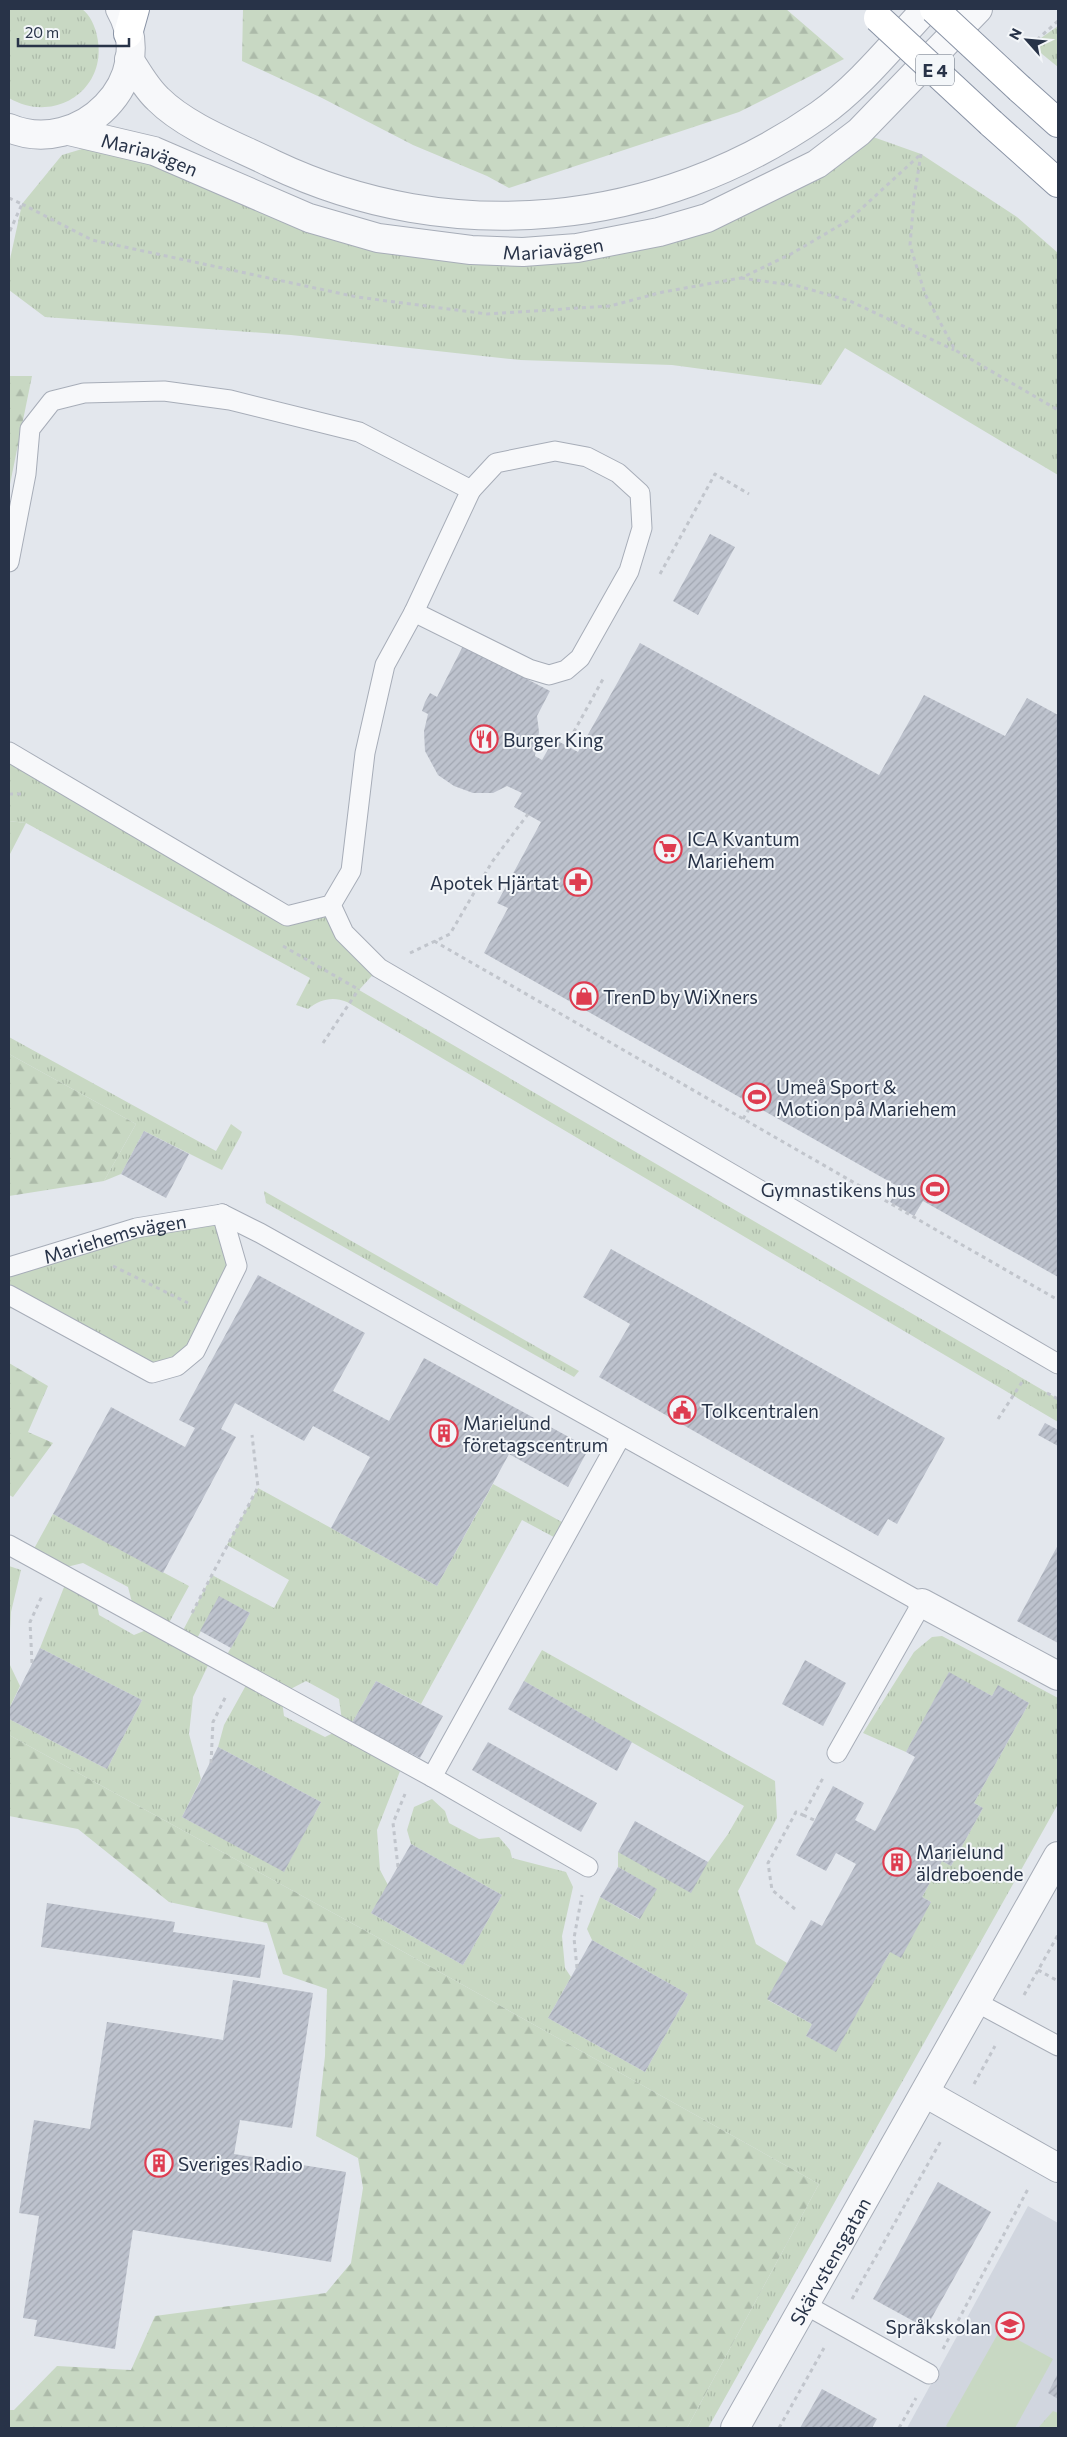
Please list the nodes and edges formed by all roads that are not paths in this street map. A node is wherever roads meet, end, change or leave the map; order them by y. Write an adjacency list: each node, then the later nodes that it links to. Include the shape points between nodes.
1 (926, 9): 5 (street, Mariavägen, via 863,77 820,114 735,164 696,181 608,206 526,216 454,215 345,193 300,176 213,135 178,114 148,89)
2 (934, 9): 6 (highway, E 4, bridge)
3 (978, 9): 7 (street, Mariavägen, via 859,132 818,164 707,218 659,232 577,248 524,252 471,250 378,238 309,218 154,151)
4 (873, 13): 9 (highway, E 4, bridge)
5 (128, 28): 7 (street, via 124,78 115,95 88,122)
6 (1058, 123)
7 (69, 131): 8 (street)
8 (13, 136)
9 (1058, 182)
10 (472, 490): 11 (lane, via 359,432 230,400 164,391 84,393 52,401 30,429 26,474); 12 (lane); 12 (lane, via 496,463 555,451 587,457 618,473 640,493 642,528 629,571 580,658 566,670 550,675 529,669)
11 (9, 562)
12 (414, 612): 14 (lane, via 385,665 365,753 351,870)
13 (9, 752): 14 (lane, via 287,916)
14 (331, 905): 18 (lane, via 344,933 379,968)
15 (222, 1214): 16 (lane, Mariehemsvägen, via 136,1228); 17 (lane, via 237,1266 195,1351 177,1366 152,1373); 19 (lane)
16 (9, 1267)
17 (9, 1296)
18 (1058, 1364)
19 (621, 1436): 21 (lane); 24 (lane)
20 (9, 1545): 24 (lane)
21 (922, 1603): 22 (street); 23 (lane)
22 (1058, 1676)
23 (837, 1753)
24 (432, 1777): 26 (lane)
25 (1058, 1856): 27 (street, Skärvstensgatan)
26 (588, 1867)
27 (976, 2002): 28 (lane); 29 (street, Skärvstensgatan)
28 (1058, 2046)
29 (925, 2092): 30 (street); 31 (street, Skärvstensgatan)
30 (1058, 2168)
31 (804, 2304): 32 (lane); 33 (street, Skärvstensgatan)
32 (929, 2374)
33 (735, 2428)

